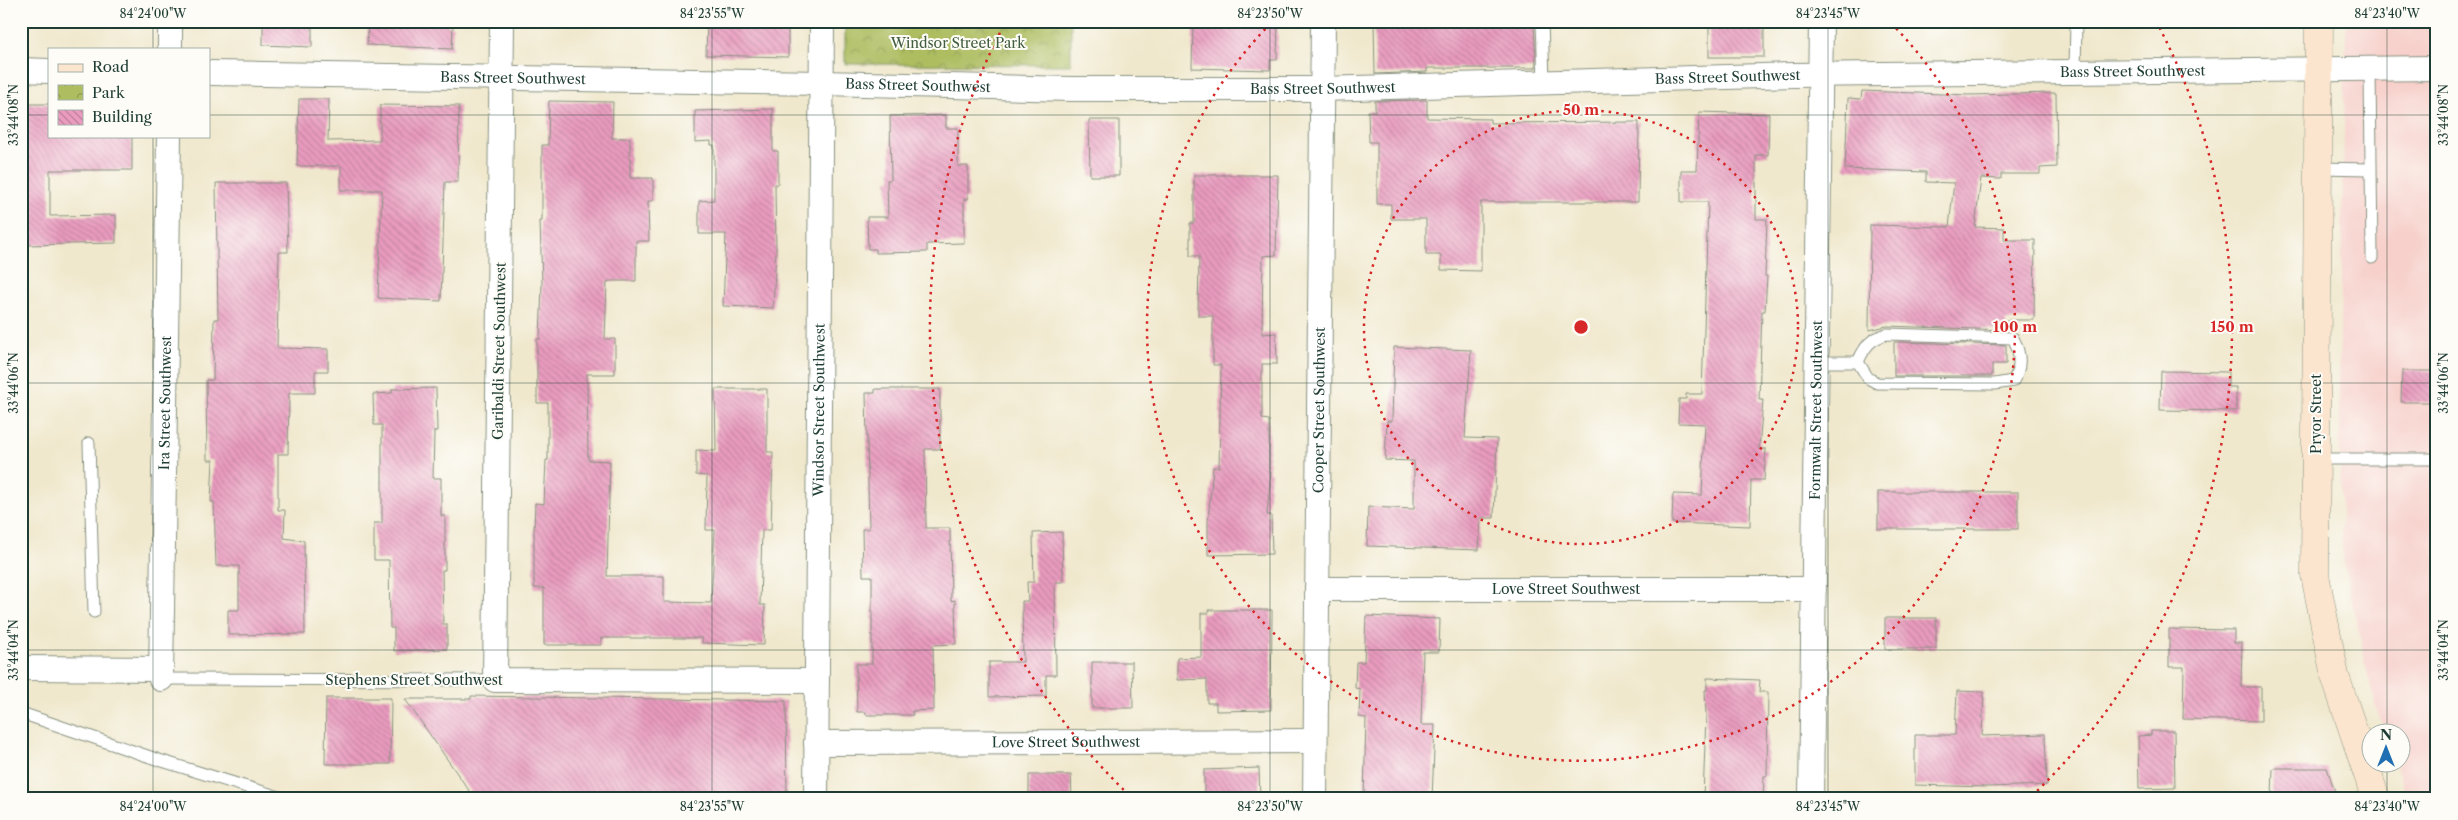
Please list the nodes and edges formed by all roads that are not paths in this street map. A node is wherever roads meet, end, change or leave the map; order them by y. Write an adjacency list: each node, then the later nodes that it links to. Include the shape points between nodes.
1 (170, 21): 9 (street)
2 (502, 21): 18 (street, Garibaldi Street Southwest)
3 (822, 21): 20 (street, Windsor Street Southwest)
4 (1323, 21): 21 (street, Cooper Street Southwest)
5 (1542, 21): 19 (lane)
6 (1821, 21): 17 (street, Formwalt Street Southwest)
7 (2076, 21): 15 (lane)
8 (2319, 21): 11 (main road, Pryor Street)
9 (170, 48)
10 (2437, 68): 12 (street, Bass Street Southwest)
11 (2318, 69): 12 (street, Bass Street Southwest); 15 (street, Bass Street Southwest); 23 (main road, Pryor Street)
12 (2370, 69): 24 (lane)
13 (21, 70): 14 (street)
14 (48, 71)
15 (2075, 72): 17 (street, Bass Street Southwest)
16 (210, 73): 18 (street, Bass Street Southwest)
17 (1821, 74): 19 (street, Bass Street Southwest); 26 (street, Formwalt Street Southwest)
18 (502, 78): 20 (street, Bass Street Southwest); 36 (street, Garibaldi Street Southwest)
19 (1544, 82): 21 (street, Bass Street Southwest)
20 (822, 83): 21 (street, Bass Street Southwest, via 1071,90); 37 (street, Windsor Street Southwest)
21 (1322, 89): 31 (street, Cooper Street Southwest)
22 (169, 138): 35 (street, Ira Street Southwest)
23 (2317, 168): 24 (lane); 29 (main road, Pryor Street)
24 (2370, 169): 25 (lane)
25 (2372, 258)
26 (1817, 362): 27 (lane); 32 (street, Formwalt Street Southwest)
27 (1858, 362): 27 (lane, via 1868,378 1877,382 1995,384 2012,381 2018,372 2020,351 2013,338 2005,336 1887,334 1873,338 1864,346)
28 (89, 443): 33 (lane)
29 (2316, 459): 30 (lane); 45 (main road, Pryor Street, via 2315,576 2335,676)
30 (2437, 459)
31 (1317, 589): 32 (street, Love Street Southwest); 39 (street, Cooper Street Southwest)
32 (1814, 589): 44 (street, Formwalt Street Southwest)
33 (94, 612)
34 (21, 668): 35 (street, Stephens Street Southwest)
35 (161, 674): 36 (lane, Stephens Street Southwest)
36 (495, 680): 37 (street, Stephens Street Southwest)
37 (817, 681): 40 (street, Windsor Street Southwest)
38 (21, 713): 41 (lane)
39 (1315, 740): 40 (street, Love Street Southwest); 43 (street, Cooper Street Southwest)
40 (816, 743): 42 (street, Windsor Street Southwest)
41 (286, 799)
42 (816, 799)
43 (1316, 799)
44 (1811, 799)
45 (2376, 799)

